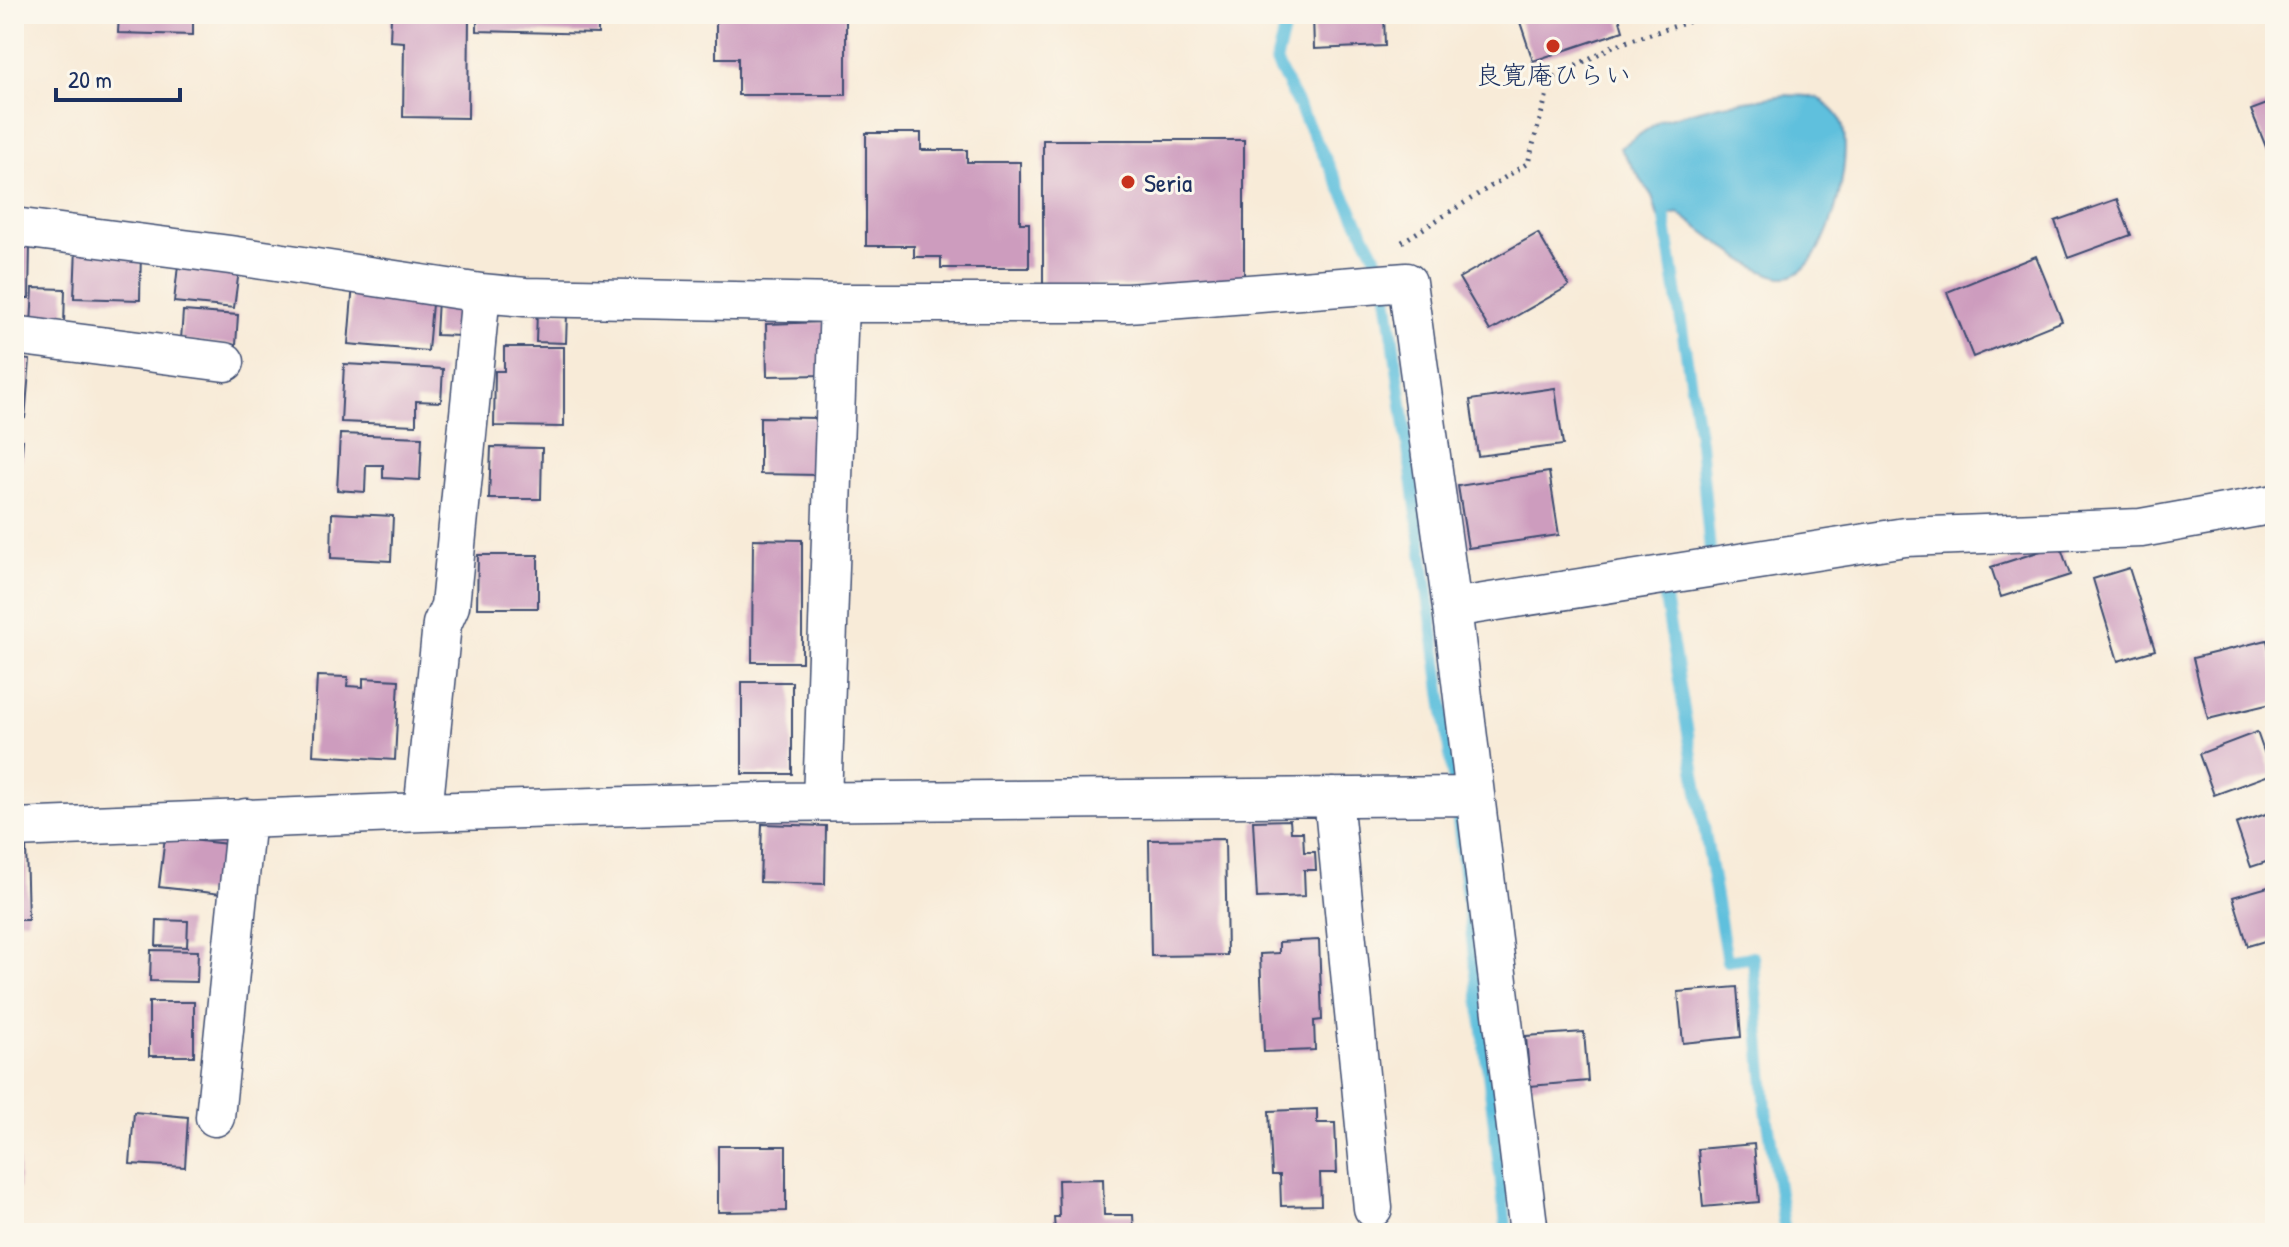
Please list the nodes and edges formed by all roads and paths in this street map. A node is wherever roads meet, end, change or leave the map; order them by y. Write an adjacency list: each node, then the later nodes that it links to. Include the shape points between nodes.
1 (1713, 14): 3 (path, via 1613,46 1551,79 1528,163 1396,246)
2 (14, 227): 4 (street)
3 (1393, 283): 5 (street, via 1128,303); 9 (street)
4 (481, 293): 5 (street); 13 (street)
5 (839, 303): 12 (street)
6 (14, 335): 7 (street)
7 (225, 362)
8 (2275, 504): 9 (street, via 2141,528 1905,537)
9 (1452, 608): 10 (street)
10 (1462, 796): 11 (street); 18 (street)
11 (1333, 797): 12 (street); 17 (street)
12 (822, 801): 13 (street)
13 (423, 812): 14 (street)
14 (246, 818): 15 (street); 16 (street)
15 (14, 828)
16 (215, 1117)
17 (1373, 1208)
18 (1529, 1233)

